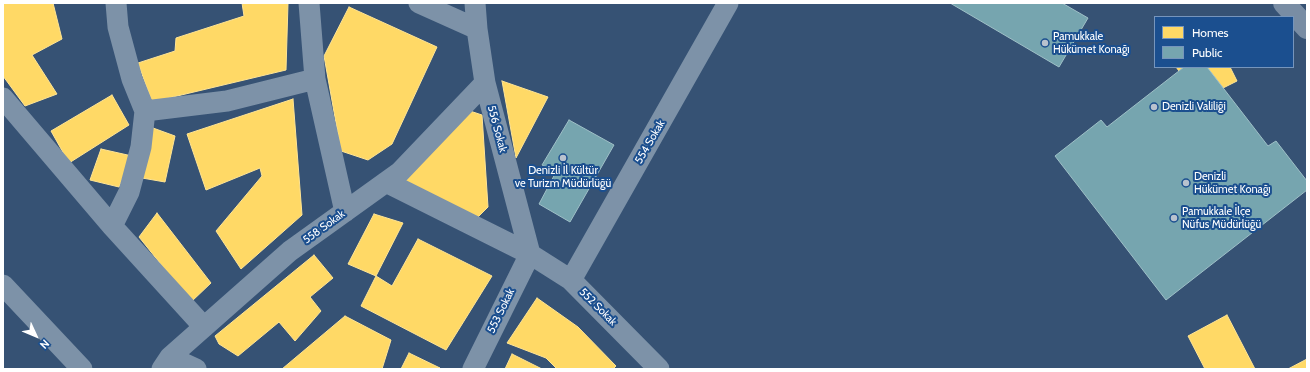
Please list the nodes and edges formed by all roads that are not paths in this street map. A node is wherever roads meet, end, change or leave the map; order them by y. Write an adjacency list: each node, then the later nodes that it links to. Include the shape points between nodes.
1 (116, 3): 12 (street, via 118,27 132,79)
2 (308, 3): 9 (street)
3 (419, 3): 8 (street)
4 (475, 3): 8 (street, 556 Sokak)
5 (728, 3): 17 (street, 554 Sokak)
6 (1284, 3): 7 (main road)
7 (1307, 28)
8 (477, 29): 10 (street, 556 Sokak)
9 (315, 79): 12 (street, via 227,101); 14 (street)
10 (485, 83): 13 (street, 558 Sokak, via 400,172); 16 (street, 556 Sokak)
11 (3, 98): 15 (street)
12 (145, 111): 15 (street, via 141,147 129,192)
13 (386, 182): 14 (street, 558 Sokak); 16 (street, 552 Sokak)
14 (345, 212): 19 (street, 558 Sokak, via 290,251)
15 (112, 226): 19 (street)
16 (530, 254): 17 (street, 552 Sokak); 23 (street, 553 Sokak)
17 (571, 280): 24 (street, 552 Sokak)
18 (3, 284): 21 (street)
19 (204, 327): 20 (street, 558 Sokak)
20 (166, 363): 22 (street)
21 (79, 368)
22 (196, 369)
23 (473, 369)
24 (659, 369)

